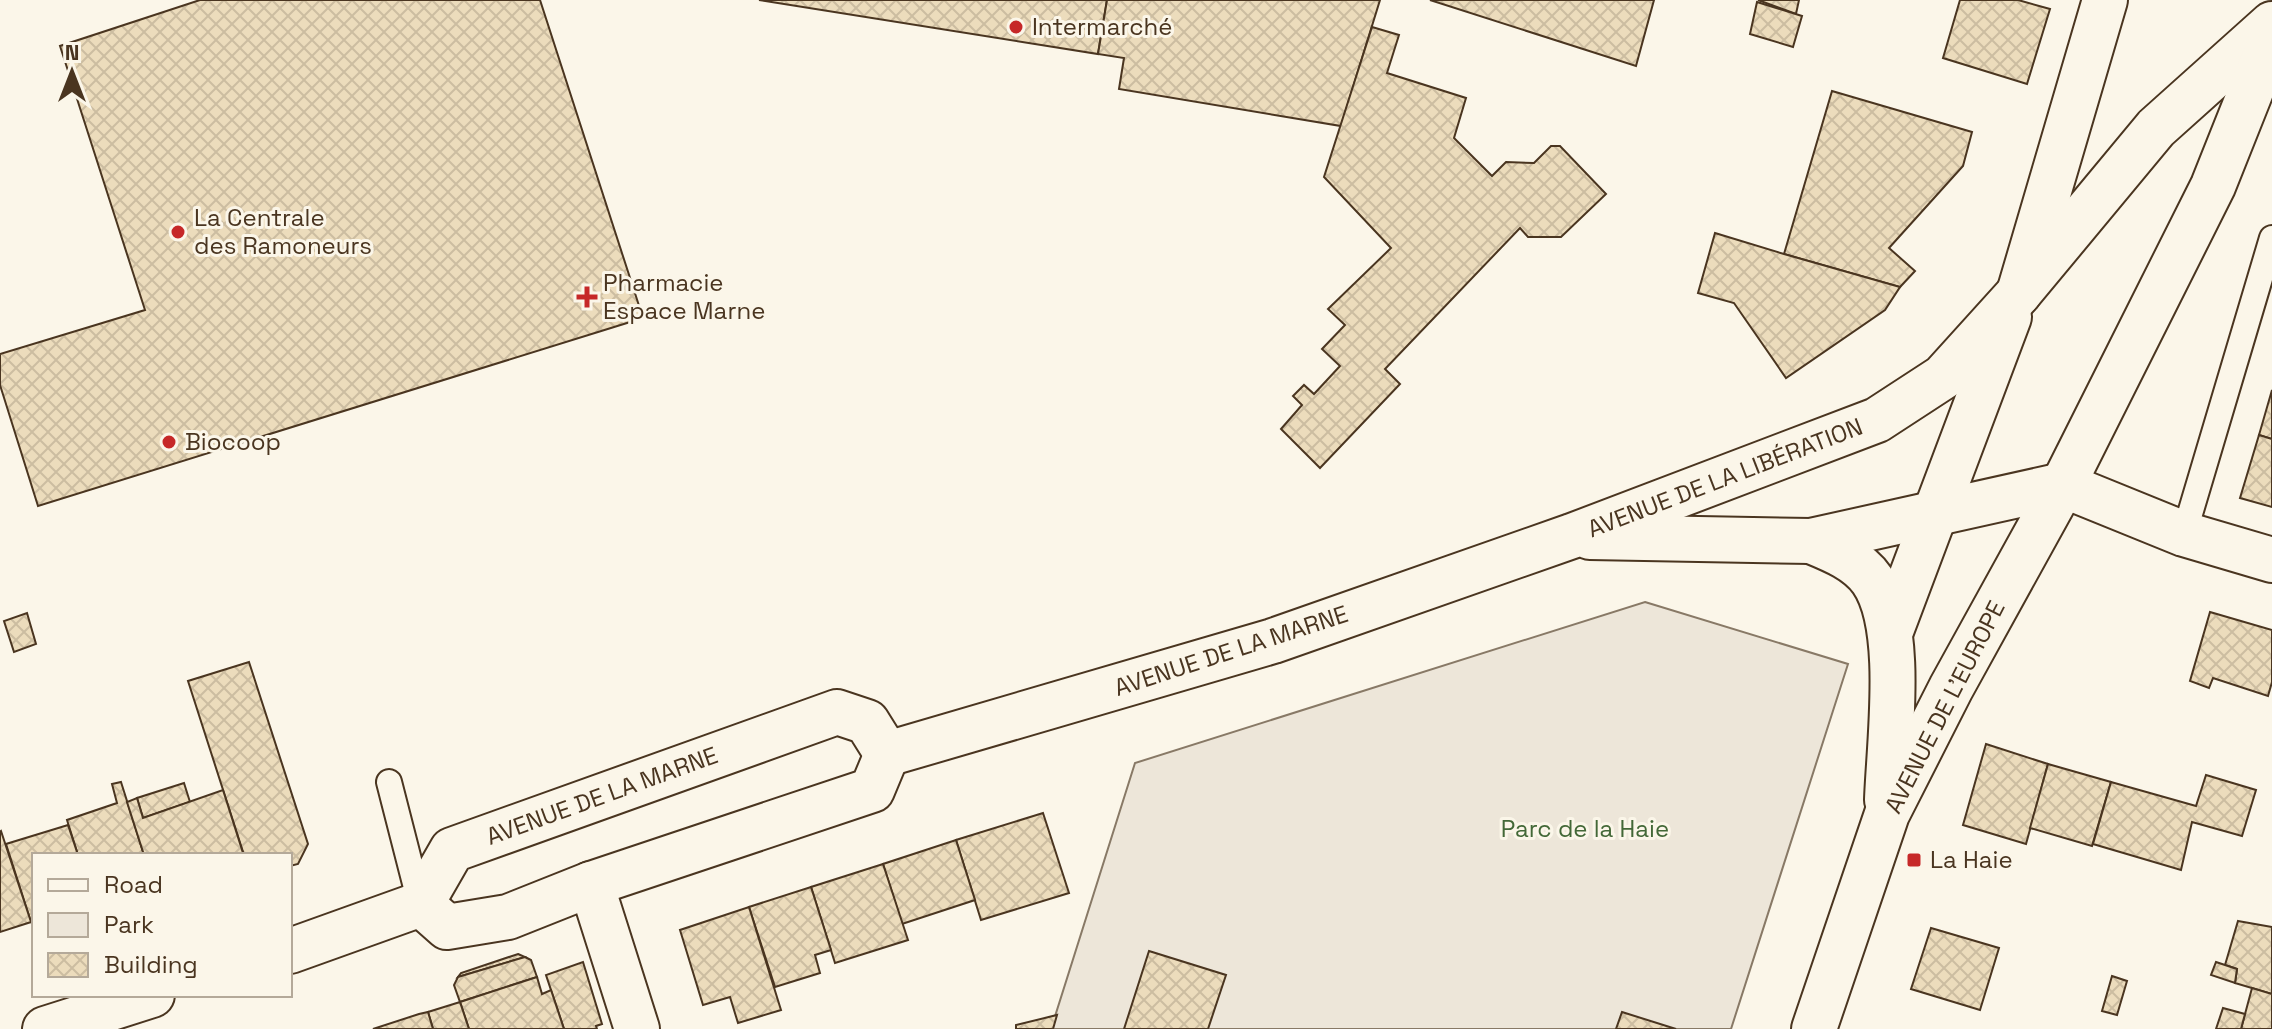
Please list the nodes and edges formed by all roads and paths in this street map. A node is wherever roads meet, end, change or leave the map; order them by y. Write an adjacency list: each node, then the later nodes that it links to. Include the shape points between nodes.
1 (2105, 0): 5 (main road)
2 (2272, 24): 5 (main road, AVENUE DE LA LIBÉRATION, via 2156,128)
3 (2272, 38): 6 (main road, via 2213,186)
4 (2272, 238): 8 (lane)
5 (2019, 293): 7 (main road, AVENUE DE LA LIBÉRATION); 9 (main road, AVENUE DE LA LIBÉRATION, via 1943,377 1877,420)
6 (2063, 485): 7 (main road, AVENUE DE LA LIBÉRATION); 8 (main road); 15 (main road, AVENUE DE L’EUROPE)
7 (1934, 514): 10 (main road, AVENUE DE LA LIBÉRATION); 12 (main road, AVENUE DE LA LIBÉRATION)
8 (2184, 534): 11 (main road)
9 (1572, 536): 10 (main road, AVENUE DE LA LIBÉRATION); 13 (main road, AVENUE DE LA MARNE, via 1273,641)
10 (1811, 541): 12 (main road, AVENUE DE LA LIBÉRATION, via 1845,556 1872,581)
11 (2272, 560)
12 (1892, 628): 15 (main road, AVENUE DE LA LIBÉRATION)
13 (887, 754): 16 (main road, via 872,790); 17 (main road, AVENUE DE LA MARNE, via 867,722 837,712 452,850)
14 (389, 782): 17 (lane)
15 (1887, 814): 22 (main road, AVENUE DE L’EUROPE)
16 (591, 884): 17 (main road, via 508,917 447,927); 21 (main road)
17 (421, 904): 18 (main road)
18 (292, 950)
19 (146, 997): 20 (main road)
20 (45, 1029)
21 (637, 1029)
22 (1814, 1029)

